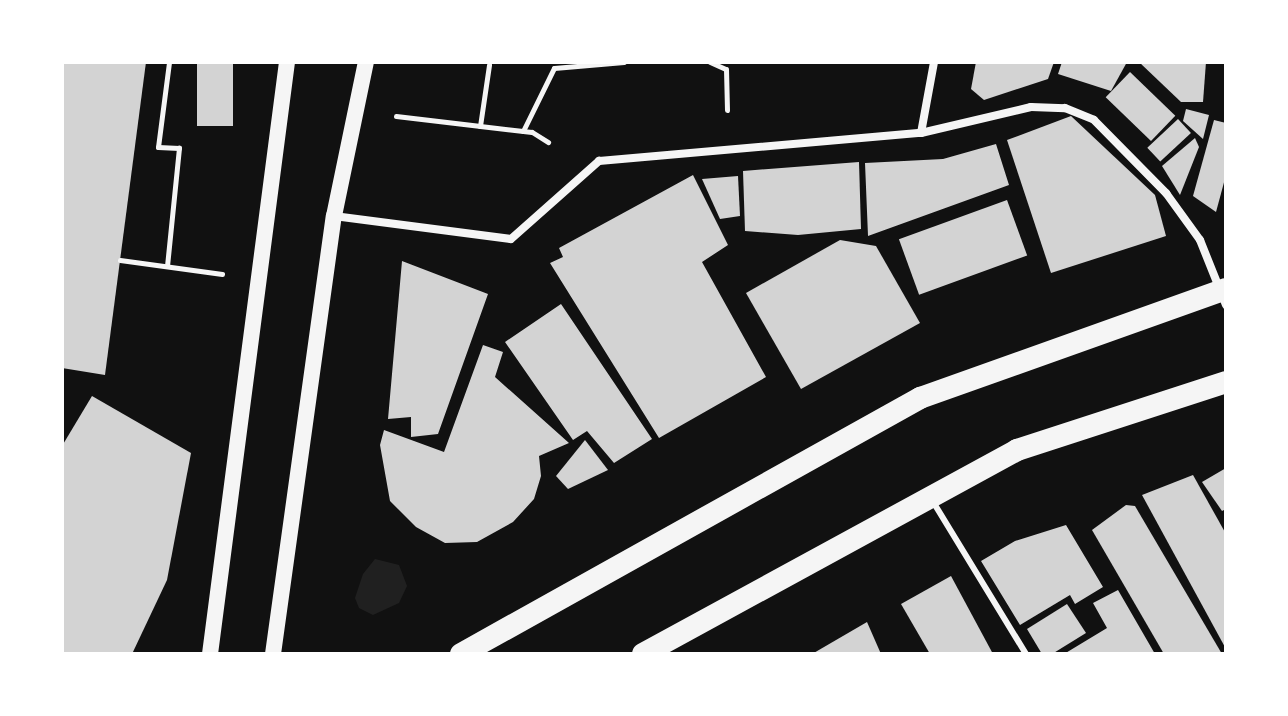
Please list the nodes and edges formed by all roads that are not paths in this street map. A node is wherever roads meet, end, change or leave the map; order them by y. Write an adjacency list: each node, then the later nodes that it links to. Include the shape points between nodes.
1 (287, 62): 9 (main road)
2 (366, 62): 5 (main road)
3 (934, 62): 4 (street)
4 (921, 133): 5 (street, via 599,161 511,239); 6 (street, via 1031,107 1065,108 1094,120 1187,220)
5 (334, 216): 10 (main road)
6 (1225, 289): 11 (highway, via 920,398)
7 (1226, 382): 8 (highway, via 1017,450)
8 (928, 495): 12 (highway); 13 (lane)
9 (210, 654)
10 (273, 654)
11 (461, 654)
12 (643, 654)
13 (1026, 654)

